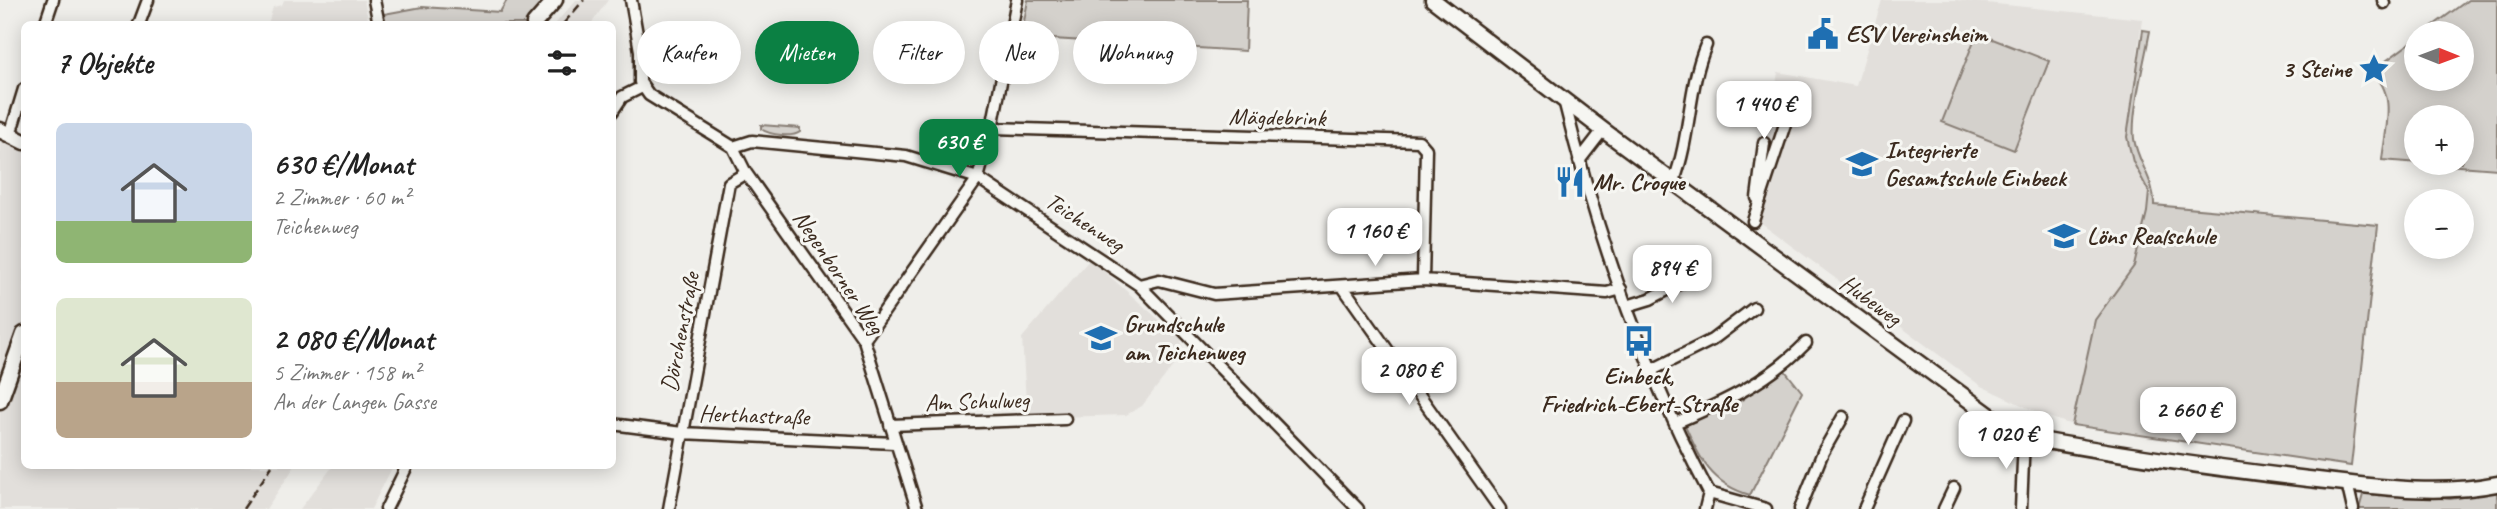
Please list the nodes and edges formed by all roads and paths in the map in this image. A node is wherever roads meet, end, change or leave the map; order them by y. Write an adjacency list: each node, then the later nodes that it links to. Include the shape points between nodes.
1 (53, 0): 8 (street)
2 (148, 0): 9 (street)
3 (374, 0): 10 (street)
4 (555, 0): 11 (street)
5 (631, 0): 13 (street)
6 (1017, 0): 18 (street)
7 (1433, 0): 15 (street, Hubeweg)
8 (46, 21)
9 (140, 21)
10 (378, 21)
11 (537, 21)
12 (1706, 45): 28 (street, via 1698,64 1686,150)
13 (642, 87): 16 (street, via 622,97); 23 (street)
14 (21, 96): 19 (street)
15 (1564, 100): 20 (street, Hubeweg); 24 (street)
16 (616, 106)
17 (1803, 110): 25 (street, via 1791,106)
18 (992, 128): 27 (street); 31 (street, Mägdebrink, via 1419,141 1426,149)
19 (5, 132): 21 (street)
20 (1600, 133): 24 (street); 28 (street, Hubeweg)
21 (21, 140)
22 (1764, 143): 25 (street)
23 (733, 147): 26 (street, Negenborner Weg); 27 (street, Teichenweg, via 752,141 906,156)
24 (1578, 161): 34 (street)
25 (1767, 164): 29 (street)
26 (746, 173): 37 (street, Negenborner Weg); 48 (street, Dörchenstraße, via 729,183)
27 (978, 178): 32 (street, Teichenweg); 37 (street)
28 (1674, 181): 29 (street, Hubeweg)
29 (1751, 240): 49 (street, Hubeweg)
30 (1701, 272): 35 (street)
31 (1423, 280): 33 (street); 34 (street, via 1607,293)
32 (1139, 285): 33 (street, via 1159,280 1214,294); 59 (street, Teichenweg)
33 (1343, 287): 60 (street)
34 (1621, 289): 35 (street)
35 (1627, 306): 40 (street)
36 (1754, 308): 40 (street, via 1712,340)
37 (864, 340): 47 (street, Negenborner Weg)
38 (21, 342): 41 (street)
39 (1806, 343): 45 (street, via 1742,394)
40 (1650, 371): 45 (street)
41 (0, 401)
42 (1843, 417): 63 (street)
43 (1065, 419): 47 (street, Am Schulweg)
44 (1903, 421): 64 (street)
45 (1675, 423): 55 (street)
46 (616, 425): 48 (street, Herthastraße)
47 (890, 425): 50 (street, Negenborner Weg)
48 (682, 433): 50 (street, Herthastraße); 57 (street, Dörchenstraße)
49 (2024, 437): 52 (street, Hubeweg, via 2174,463); 66 (street)
50 (894, 443): 58 (street, Negenborner Weg)
51 (406, 469): 56 (street)
52 (2347, 483): 53 (street, Hubeweg, via 2434,490); 67 (street)
53 (2497, 484)
54 (1954, 488): 65 (street)
55 (1709, 494): 61 (street); 62 (street)
56 (386, 509)
57 (669, 509)
58 (918, 509)
59 (1358, 509)
60 (1500, 509)
61 (1705, 509)
62 (1766, 509)
63 (1800, 509)
64 (1864, 509)
65 (1944, 509)
66 (2021, 509)
67 (2353, 509)

